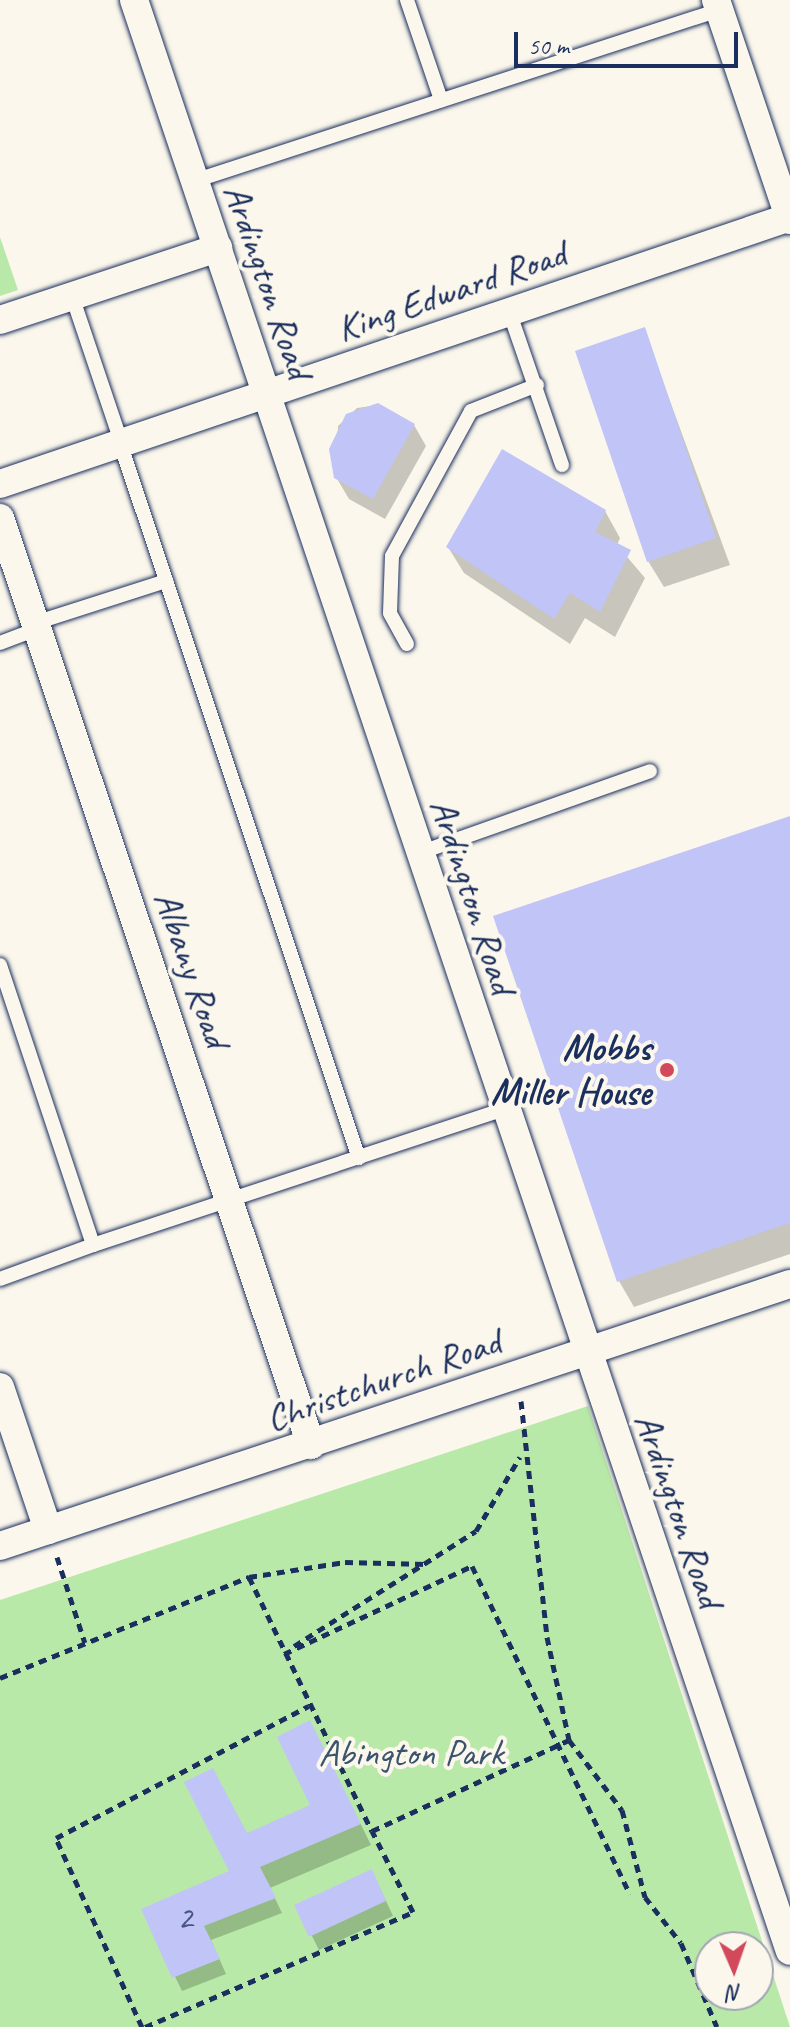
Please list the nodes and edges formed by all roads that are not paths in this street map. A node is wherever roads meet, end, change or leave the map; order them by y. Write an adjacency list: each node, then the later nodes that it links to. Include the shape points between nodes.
1 (134, 0): 5 (street, Ardington Road)
2 (407, 0): 4 (lane)
3 (718, 5): 4 (lane); 6 (street)
4 (441, 100): 5 (lane)
5 (194, 181): 7 (street, Ardington Road)
6 (790, 218): 9 (street, King Edward Road)
7 (218, 248): 8 (street); 12 (street, Ardington Road)
8 (72, 296): 10 (street); 13 (lane)
9 (509, 311): 11 (lane); 12 (street, King Edward Road)
10 (0, 320)
11 (537, 385): 14 (lane); 20 (lane, via 471,411 392,556 390,613)
12 (266, 394): 13 (street, King Edward Road); 22 (street, Ardington Road)
13 (120, 442): 15 (street, King Edward Road); 17 (lane)
14 (562, 465)
15 (0, 484)
16 (0, 518): 18 (street, Albany Road)
17 (166, 581): 18 (lane); 25 (lane)
18 (36, 626): 19 (lane); 26 (street, Albany Road)
19 (0, 643)
20 (407, 644)
21 (650, 771): 22 (lane)
22 (419, 853): 24 (street, Ardington Road)
23 (0, 965): 27 (lane)
24 (504, 1109): 25 (lane); 30 (street, Ardington Road)
25 (359, 1158): 26 (lane)
26 (230, 1203): 27 (lane); 32 (street, Albany Road)
27 (93, 1245): 28 (lane)
28 (0, 1279)
29 (790, 1284): 30 (street, Christchurch Road)
30 (586, 1354): 32 (street, Christchurch Road); 35 (street, Ardington Road)
31 (0, 1387): 33 (street)
32 (311, 1445): 33 (street, Christchurch Road)
33 (48, 1530): 34 (street, Christchurch Road)
34 (0, 1546)
35 (790, 1951)

